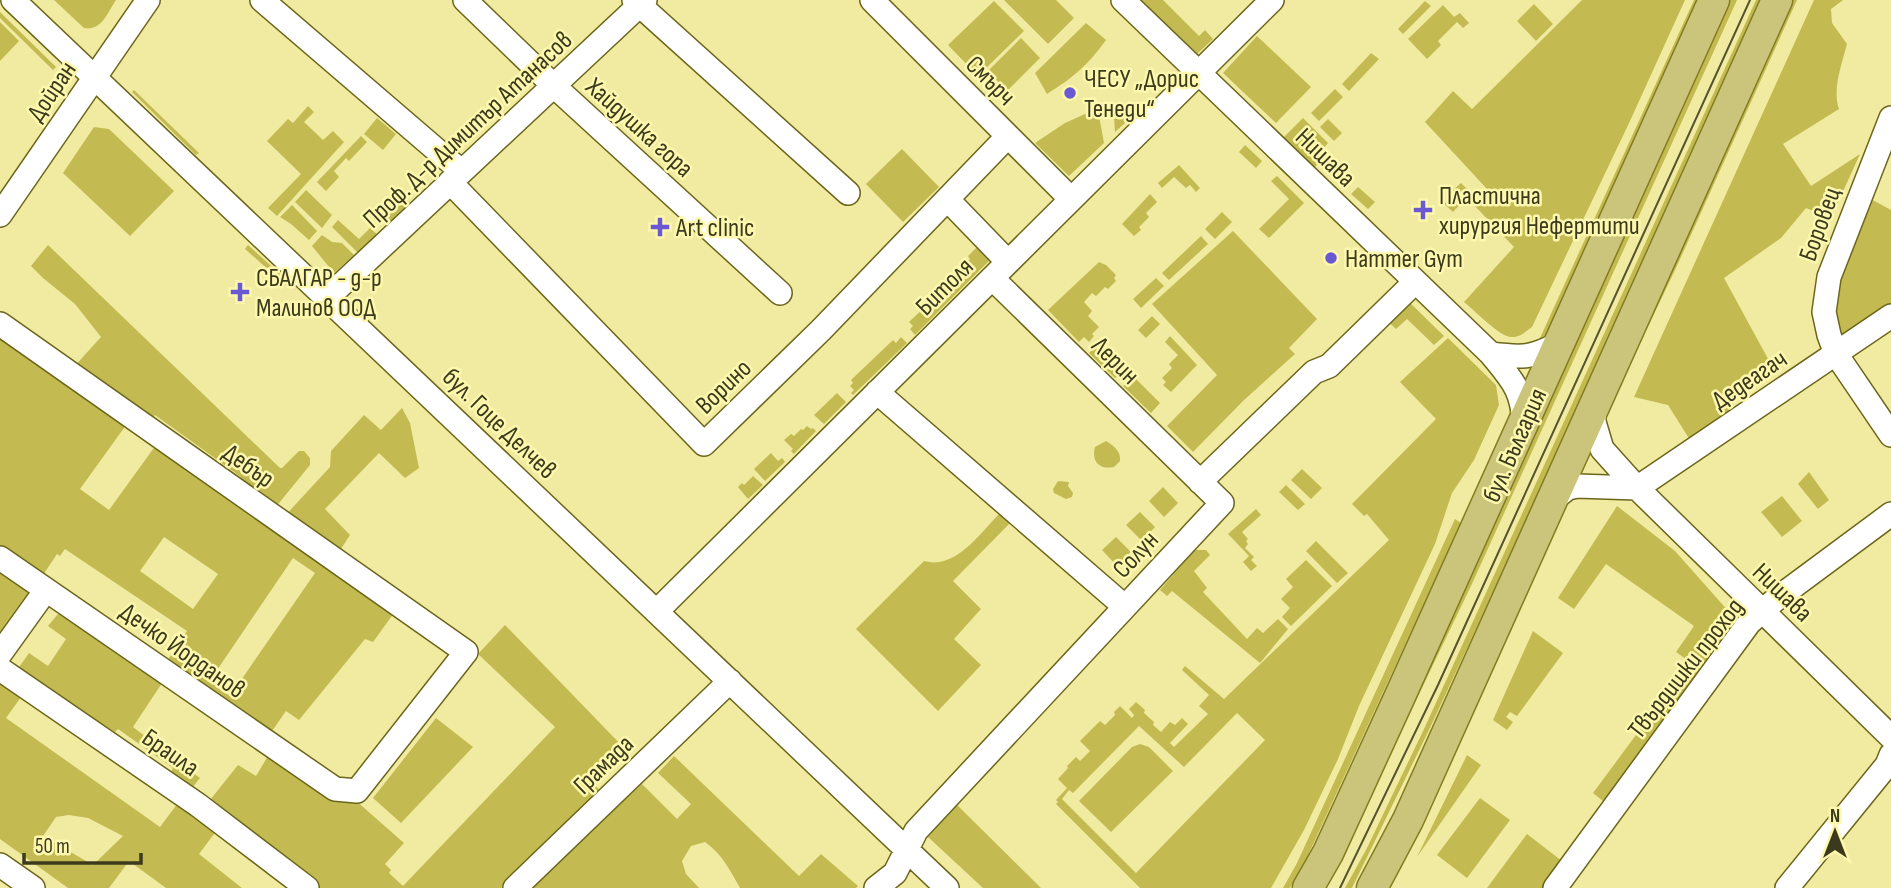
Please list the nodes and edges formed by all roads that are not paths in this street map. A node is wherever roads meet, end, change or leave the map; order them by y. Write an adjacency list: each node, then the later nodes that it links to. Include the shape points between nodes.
1 (13, 0): 12 (street, бул. Гоце Делчев)
2 (148, 0): 12 (street, Дойран)
3 (262, 0): 16 (street, Ворино)
4 (465, 0): 13 (street, Хайдушка гора)
5 (872, 0): 15 (street, Смърч)
6 (1123, 0): 11 (street, Нишава)
7 (1272, 0): 11 (street, Битоля)
8 (1714, 0): 27 (main road, бул. България)
9 (1777, 0): 31 (main road)
10 (639, 2): 13 (street, Проф. Д-р Димитър Атанасов); 17 (street)
11 (1198, 73): 19 (street, Битоля); 22 (street, Нишава)
12 (94, 77): 20 (street, Дойран); 24 (street, бул. Гоце Делчев)
13 (554, 86): 16 (street, Проф. Д-р Димитър Атанасов); 23 (street, Хайдушка гора)
14 (1891, 118): 29 (street, Боровец, via 1827,282 1824,312)
15 (1008, 136): 18 (street); 19 (street, Смърч)
16 (455, 176): 18 (street, Ворино, via 704,444); 24 (street, Проф. Д-р Димитър Атанасов)
17 (848, 193)
18 (948, 200): 21 (street)
19 (1071, 200): 21 (street, Битоля)
20 (0, 215)
21 (1000, 270): 30 (street, Битоля); 34 (street, Лерин)
22 (1415, 282): 28 (street, Нишава); 34 (street)
23 (780, 293)
24 (327, 298): 41 (street, бул. Гоце Делчев)
25 (1891, 316): 29 (street, Дедеагач)
26 (0, 324): 48 (street, Дебър, via 466,652 358,791)
27 (1560, 343): 28 (street, via 1541,354 1523,357); 32 (main road, бул. България)
28 (1491, 354): 32 (street, Нишава, via 1520,395)
29 (1836, 354): 33 (street, Боровец); 35 (street, Дедеагач)
30 (877, 392): 40 (street); 41 (street, Битоля)
31 (1594, 408): 35 (street, Нишава, via 1602,449); 36 (main road)
32 (1524, 425): 56 (main road, бул. България)
33 (1891, 435)
34 (1200, 482): 40 (street, Солун, via 1222,503)
35 (1637, 488): 36 (street, via 1577,486); 42 (street, Нишава)
36 (1555, 498): 57 (main road, via 1408,820)
37 (1891, 514): 42 (street, Твърдишки проход)
38 (0, 558): 39 (street, Дечко Йорданов)
39 (46, 590): 43 (street); 48 (street, Дечко Йорданов)
40 (1124, 606): 49 (street, Солун, via 916,831)
41 (657, 611): 45 (street, бул. Гоце Делчев)
42 (1763, 611): 46 (street, Нишава); 58 (street, Твърдишки проход, via 1749,623)
43 (0, 654)
44 (0, 669): 52 (street, Браила, via 198,805)
45 (730, 681): 49 (street, бул. Гоце Делчев); 53 (street, Грамада)
46 (1891, 737)
47 (1891, 755): 59 (street)
48 (335, 789)
49 (907, 849): 54 (street, Солун, via 895,873); 55 (street, бул. Гоце Делчев)
50 (0, 865): 51 (street)
51 (33, 888)
52 (307, 888)
53 (515, 888)
54 (876, 888)
55 (947, 888)
56 (1308, 888)
57 (1371, 888)
58 (1555, 888)
59 (1787, 888)

